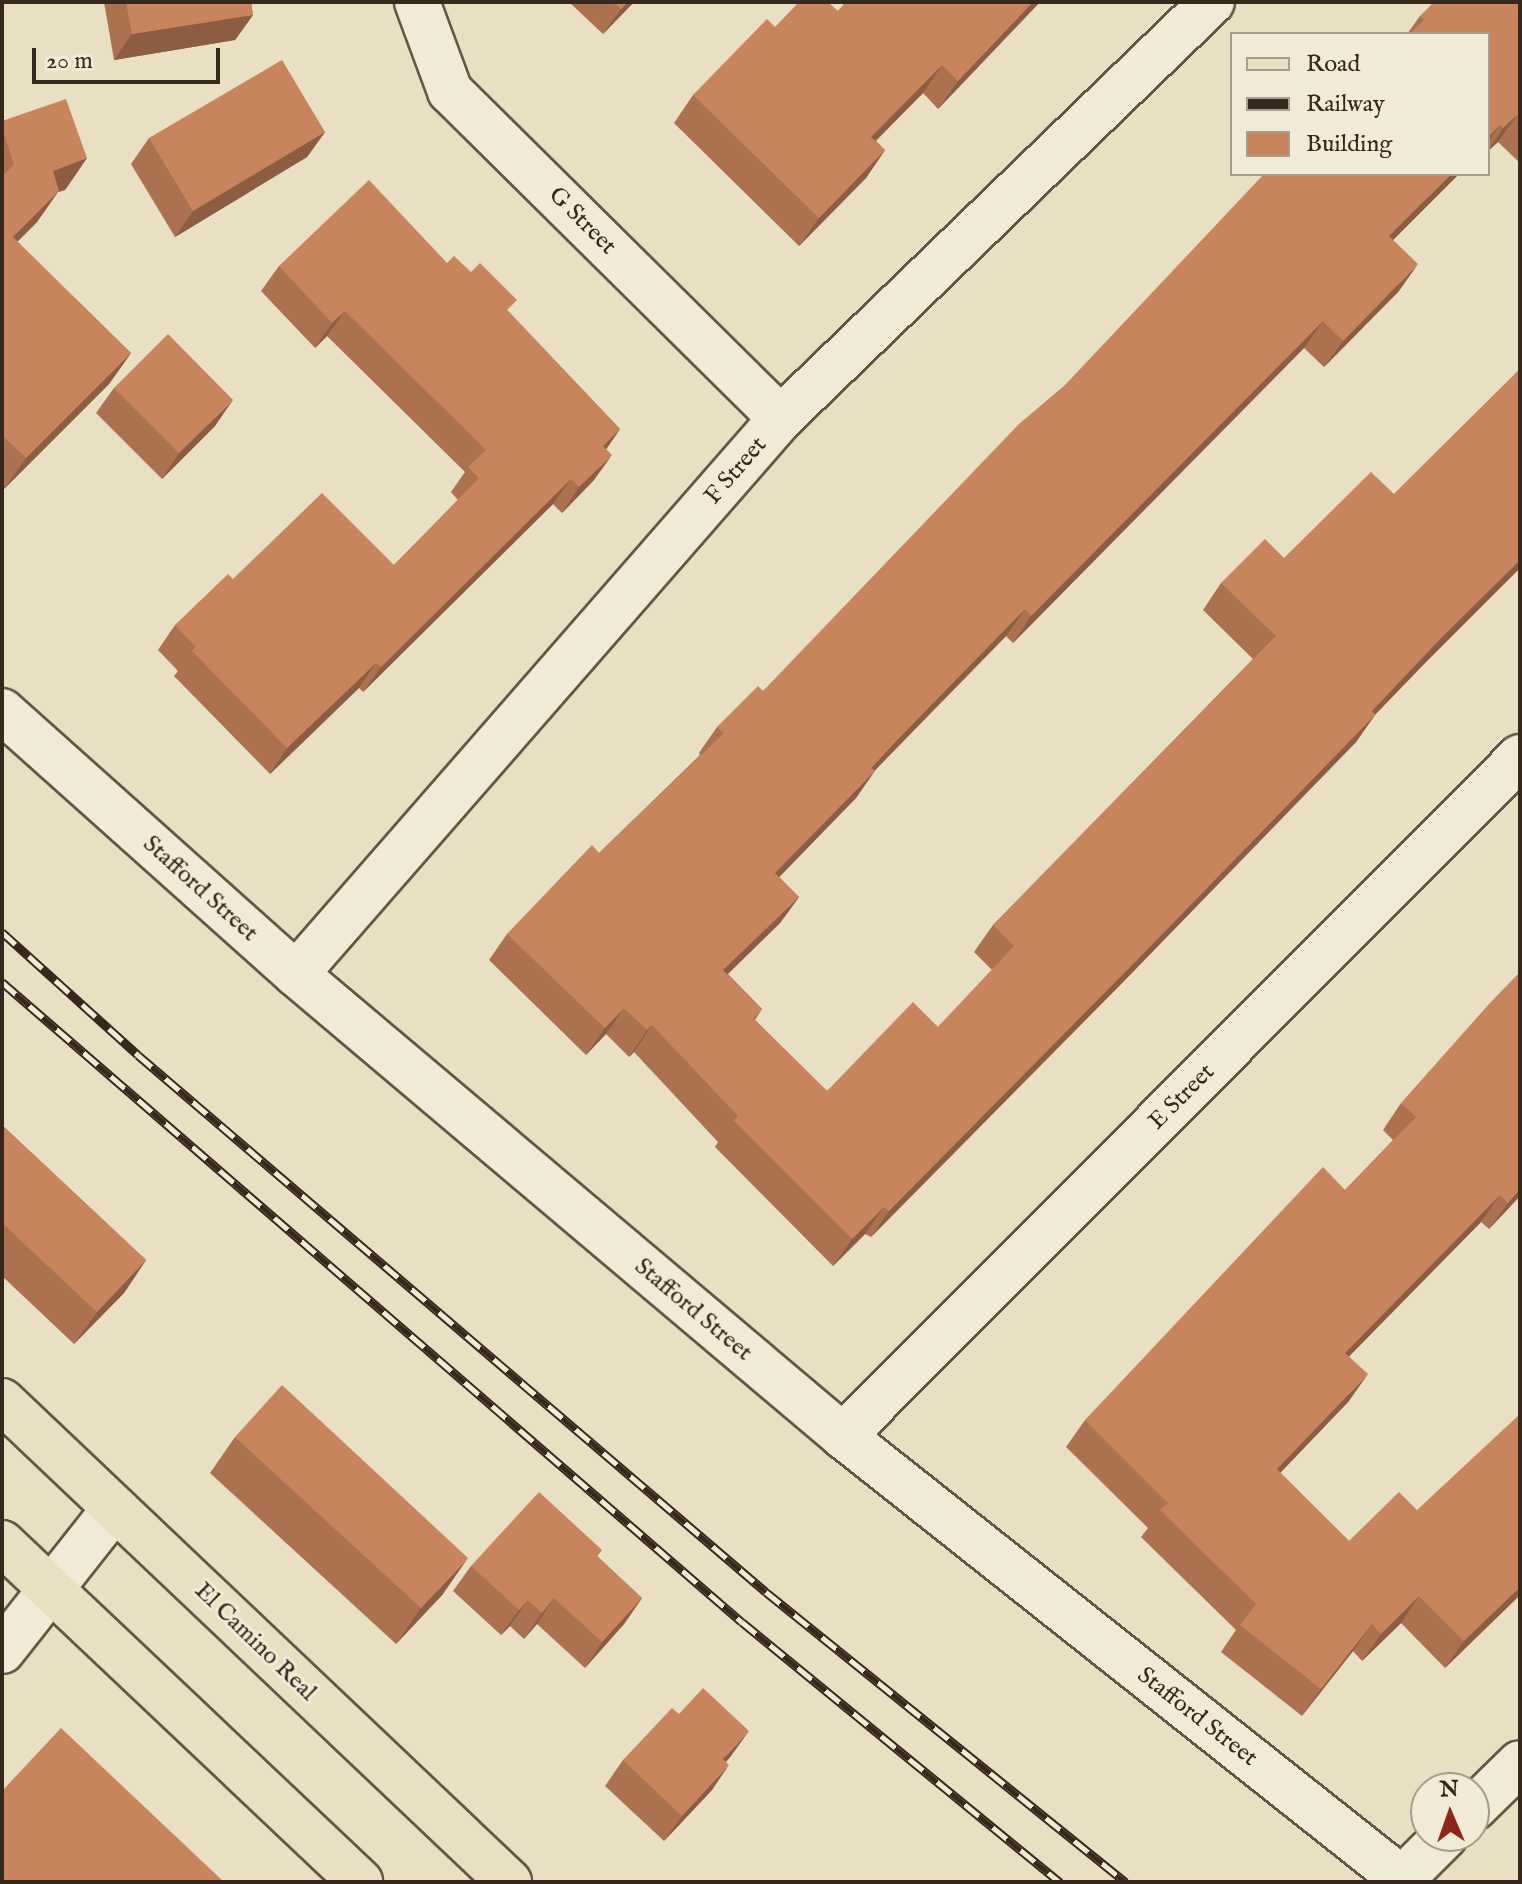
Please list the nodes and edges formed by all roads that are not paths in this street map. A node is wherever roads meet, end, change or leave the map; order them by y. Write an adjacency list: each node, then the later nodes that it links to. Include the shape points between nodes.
1 (417, 2): 3 (street, G Street, via 450,91)
2 (1212, 2): 3 (street, F Street)
3 (781, 418): 6 (street, F Street)
4 (2, 711): 6 (street, Stafford Street)
5 (1520, 757): 8 (street, E Street)
6 (296, 974): 8 (street, Stafford Street)
7 (2, 1401): 9 (main road, El Camino Real)
8 (843, 1436): 16 (street, Stafford Street)
9 (115, 1508): 11 (street); 18 (main road, El Camino Real)
10 (2, 1543): 11 (main road)
11 (53, 1591): 12 (street); 17 (main road)
12 (2, 1651)
13 (1520, 1763): 14 (street)
14 (1490, 1792)
15 (1430, 1852): 16 (street)
16 (1404, 1880)
17 (360, 1882)
18 (509, 1882)

